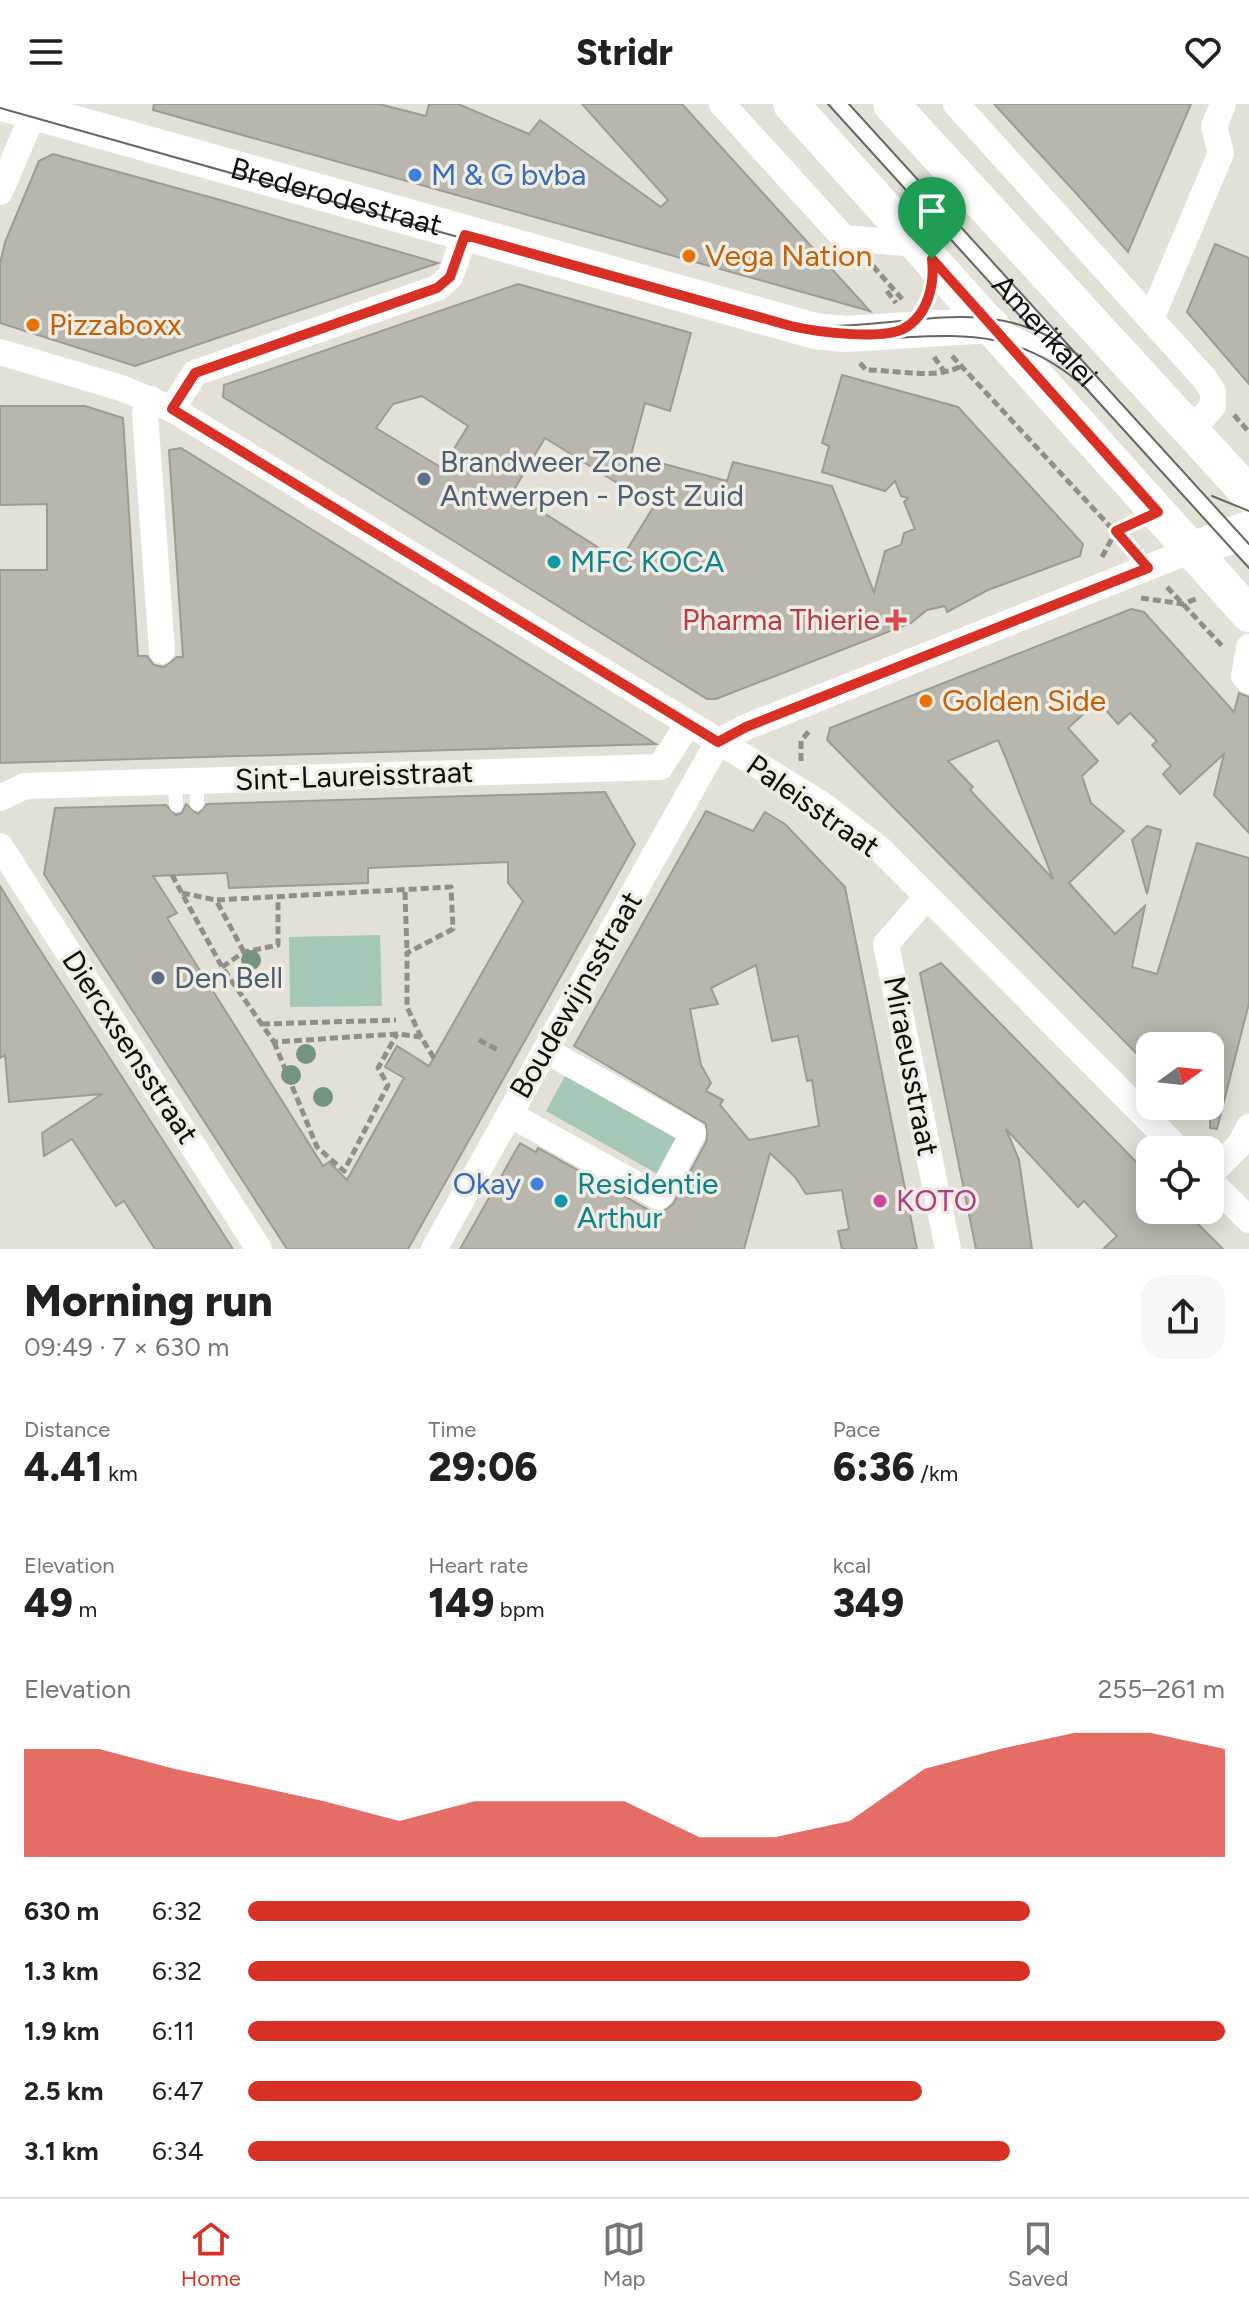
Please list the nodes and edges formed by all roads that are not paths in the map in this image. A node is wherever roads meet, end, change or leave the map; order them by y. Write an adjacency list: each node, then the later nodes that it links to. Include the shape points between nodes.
1 (722, 104): 10 (street, via 844,238)
2 (791, 104): 10 (main road, Amerikalei)
3 (839, 104): 15 (lane, Amerikalei)
4 (891, 104): 17 (main road, Amerikalei)
5 (956, 104): 11 (street)
6 (1223, 104): 11 (street, via 1214,127 1221,153)
7 (19, 108): 8 (street); 9 (main road, Brederodestraat)
8 (0, 192)
9 (465, 235): 13 (main road, Brederodestraat, via 791,326 836,333); 16 (street, via 450,277 437,288 195,373)
10 (925, 251): 12 (main road, Amerikalei); 13 (main road, via 934,278 931,293)
11 (1151, 319): 17 (street, via 1213,392 1211,411)
12 (991, 325): 13 (main road, Brederodestraat); 15 (lane, Brederodestraat); 20 (main road, Amerikalei)
13 (902, 329)
14 (0, 352): 16 (street, Paleisstraat)
15 (1076, 364): 19 (lane, Amerikalei)
16 (162, 404): 22 (street, via 145,414); 23 (street, Paleisstraat)
17 (1192, 430): 18 (main road, Amerikalei)
18 (1249, 494)
19 (1243, 541): 20 (main road)
20 (1192, 550): 21 (main road, Amerikalei); 24 (street)
21 (1249, 614)
22 (162, 651)
23 (688, 724): 24 (street, Paleisstraat); 25 (street, Sint-Laureisstraat, via 660,767 186,793 25,786)
24 (718, 742): 27 (street, Paleisstraat, via 849,822); 28 (street, Boudewijnsstraat)
25 (0, 798)
26 (0, 846): 35 (street, Diercxsensstraat)
27 (927, 897): 31 (street, Paleisstraat); 37 (street, Miraeusstraat, via 886,944)
28 (545, 1050): 29 (street, Boudewijnsstraat); 29 (street, via 693,1133 659,1197)
29 (509, 1114): 36 (street, Boudewijnsstraat)
30 (1249, 1127): 32 (street)
31 (1165, 1136)
32 (1224, 1162)
33 (1224, 1193): 34 (street)
34 (1249, 1220)
35 (259, 1249)
36 (434, 1249)
37 (948, 1249)

